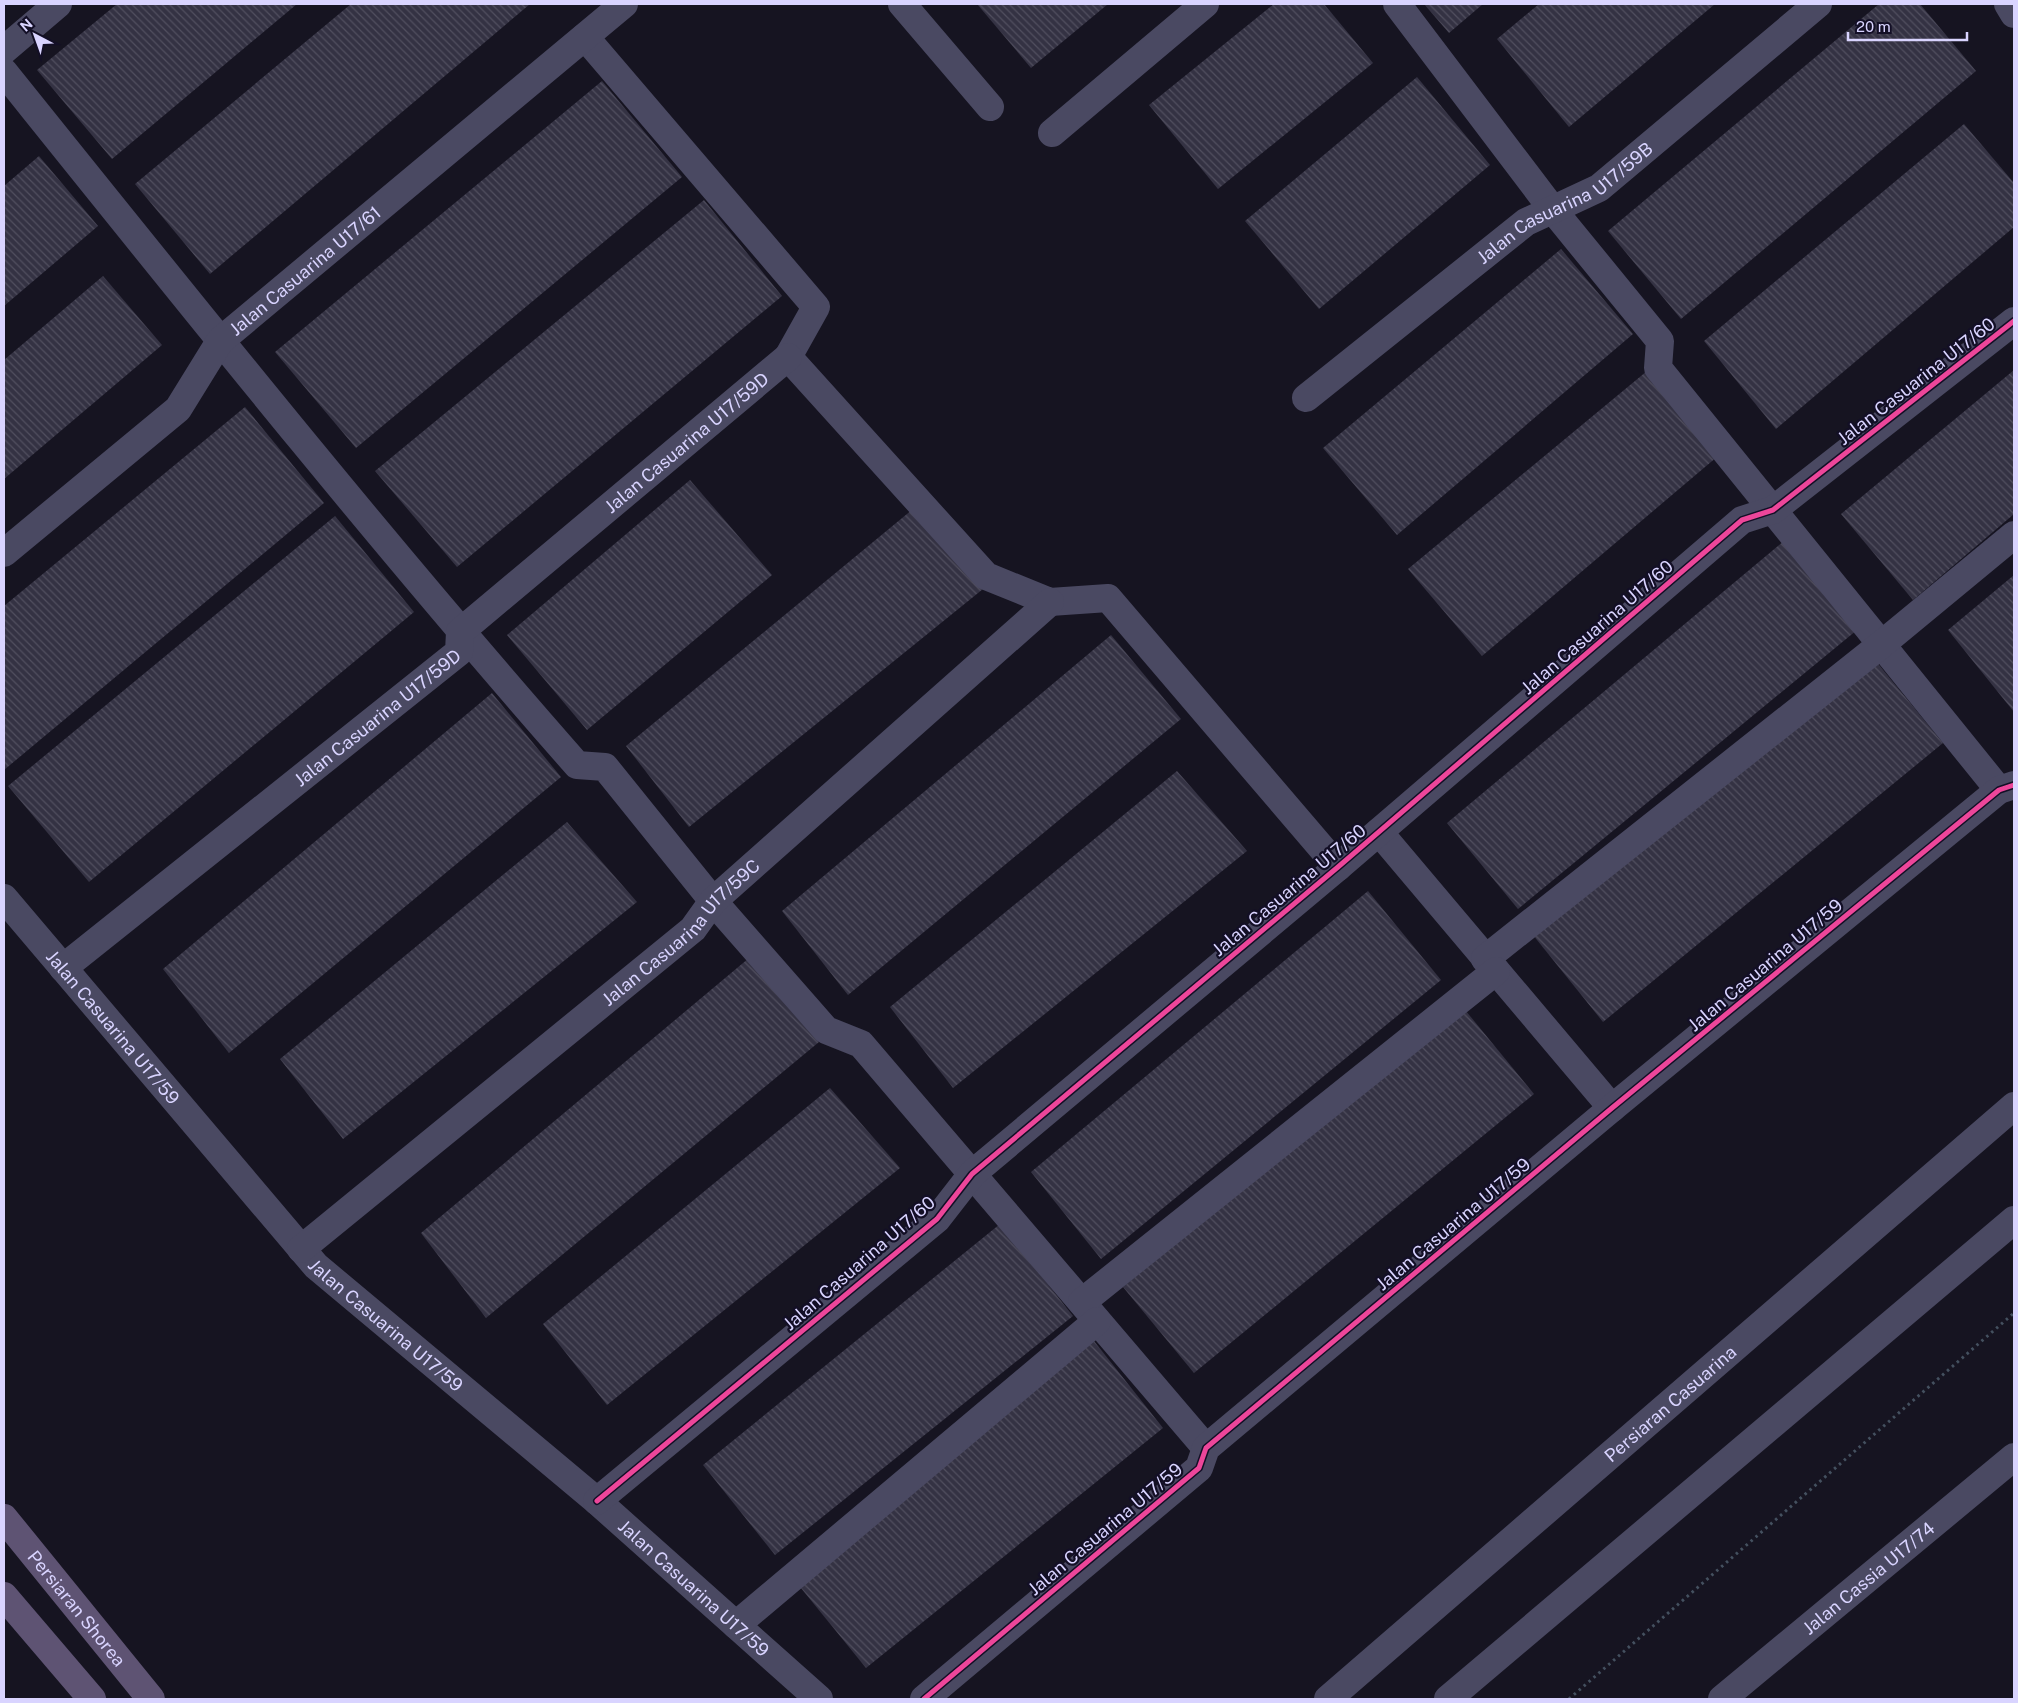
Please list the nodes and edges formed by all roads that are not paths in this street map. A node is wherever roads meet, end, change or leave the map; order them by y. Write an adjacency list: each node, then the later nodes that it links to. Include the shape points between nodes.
1 (58, 4): 10 (street)
2 (624, 4): 9 (street, Jalan Casuarina U17/61)
3 (902, 4): 12 (street)
4 (1205, 4): 13 (street)
5 (1398, 4): 14 (street)
6 (1818, 4): 14 (street, Jalan Casuarina U17/59B, via 1599,188)
7 (2008, 4): 8 (street)
8 (2014, 14)
9 (585, 37): 16 (street, Jalan Casuarina U17/61); 17 (street, via 816,307)
10 (4, 50)
11 (4, 72): 16 (street)
12 (990, 107)
13 (1052, 133)
14 (1553, 210): 18 (street, Jalan Casuarina U17/59B, via 1526,222); 19 (street, via 1660,341 1658,368)
15 (2014, 321): 19 (street, Jalan Casuarina U17/60)
16 (220, 341): 21 (street, Jalan Casuarina U17/61, via 178,410); 23 (street)
17 (788, 357): 22 (street, via 986,576); 23 (street, Jalan Casuarina U17/59D)
18 (1306, 398)
19 (1773, 510): 24 (street); 26 (street, Jalan Casuarina U17/60, via 1742,520)
20 (2014, 535): 24 (street)
21 (4, 553)
22 (1050, 602): 27 (street, via 1108,598); 29 (street, Jalan Casuarina U17/59C)
23 (460, 632): 29 (street, via 577,765 606,767); 31 (street, Jalan Casuarina U17/59D, via 459,652)
24 (1882, 644): 25 (street); 30 (street)
25 (2006, 787): 33 (street, Jalan Casuarina U17/59)
26 (1378, 832): 27 (street, Jalan Casuarina U17/60); 30 (street)
27 (1338, 867): 34 (street, Jalan Casuarina U17/60)
28 (4, 898): 31 (street, Jalan Casuarina U17/59)
29 (713, 901): 34 (street, via 826,1030 861,1044); 36 (street, Jalan Casuarina U17/59C, via 693,929)
30 (1490, 965): 33 (street); 37 (street)
31 (64, 968): 36 (street, Jalan Casuarina U17/59)
32 (2014, 1106): 48 (street, Persiaran Casuarina)
33 (1612, 1108): 38 (street, Jalan Casuarina U17/59)
34 (972, 1174): 37 (street); 40 (street, Jalan Casuarina U17/60, via 937,1219)
35 (2014, 1220): 49 (street)
36 (301, 1249): 40 (street, Jalan Casuarina U17/59, via 316,1266)
37 (1089, 1311): 38 (street); 43 (street)
38 (1206, 1448): 47 (street, Jalan Casuarina U17/59, via 1199,1468)
39 (2014, 1457): 50 (street, Jalan Cassia U17/74)
40 (597, 1501): 43 (street, Jalan Casuarina U17/59)
41 (4, 1518): 45 (main road, Persiaran Shorea)
42 (4, 1596): 44 (main road)
43 (736, 1625): 46 (street, Jalan Casuarina U17/59)
44 (92, 1699)
45 (151, 1699)
46 (819, 1699)
47 (924, 1699)
48 (1328, 1699)
49 (1448, 1699)
50 (1722, 1699)

